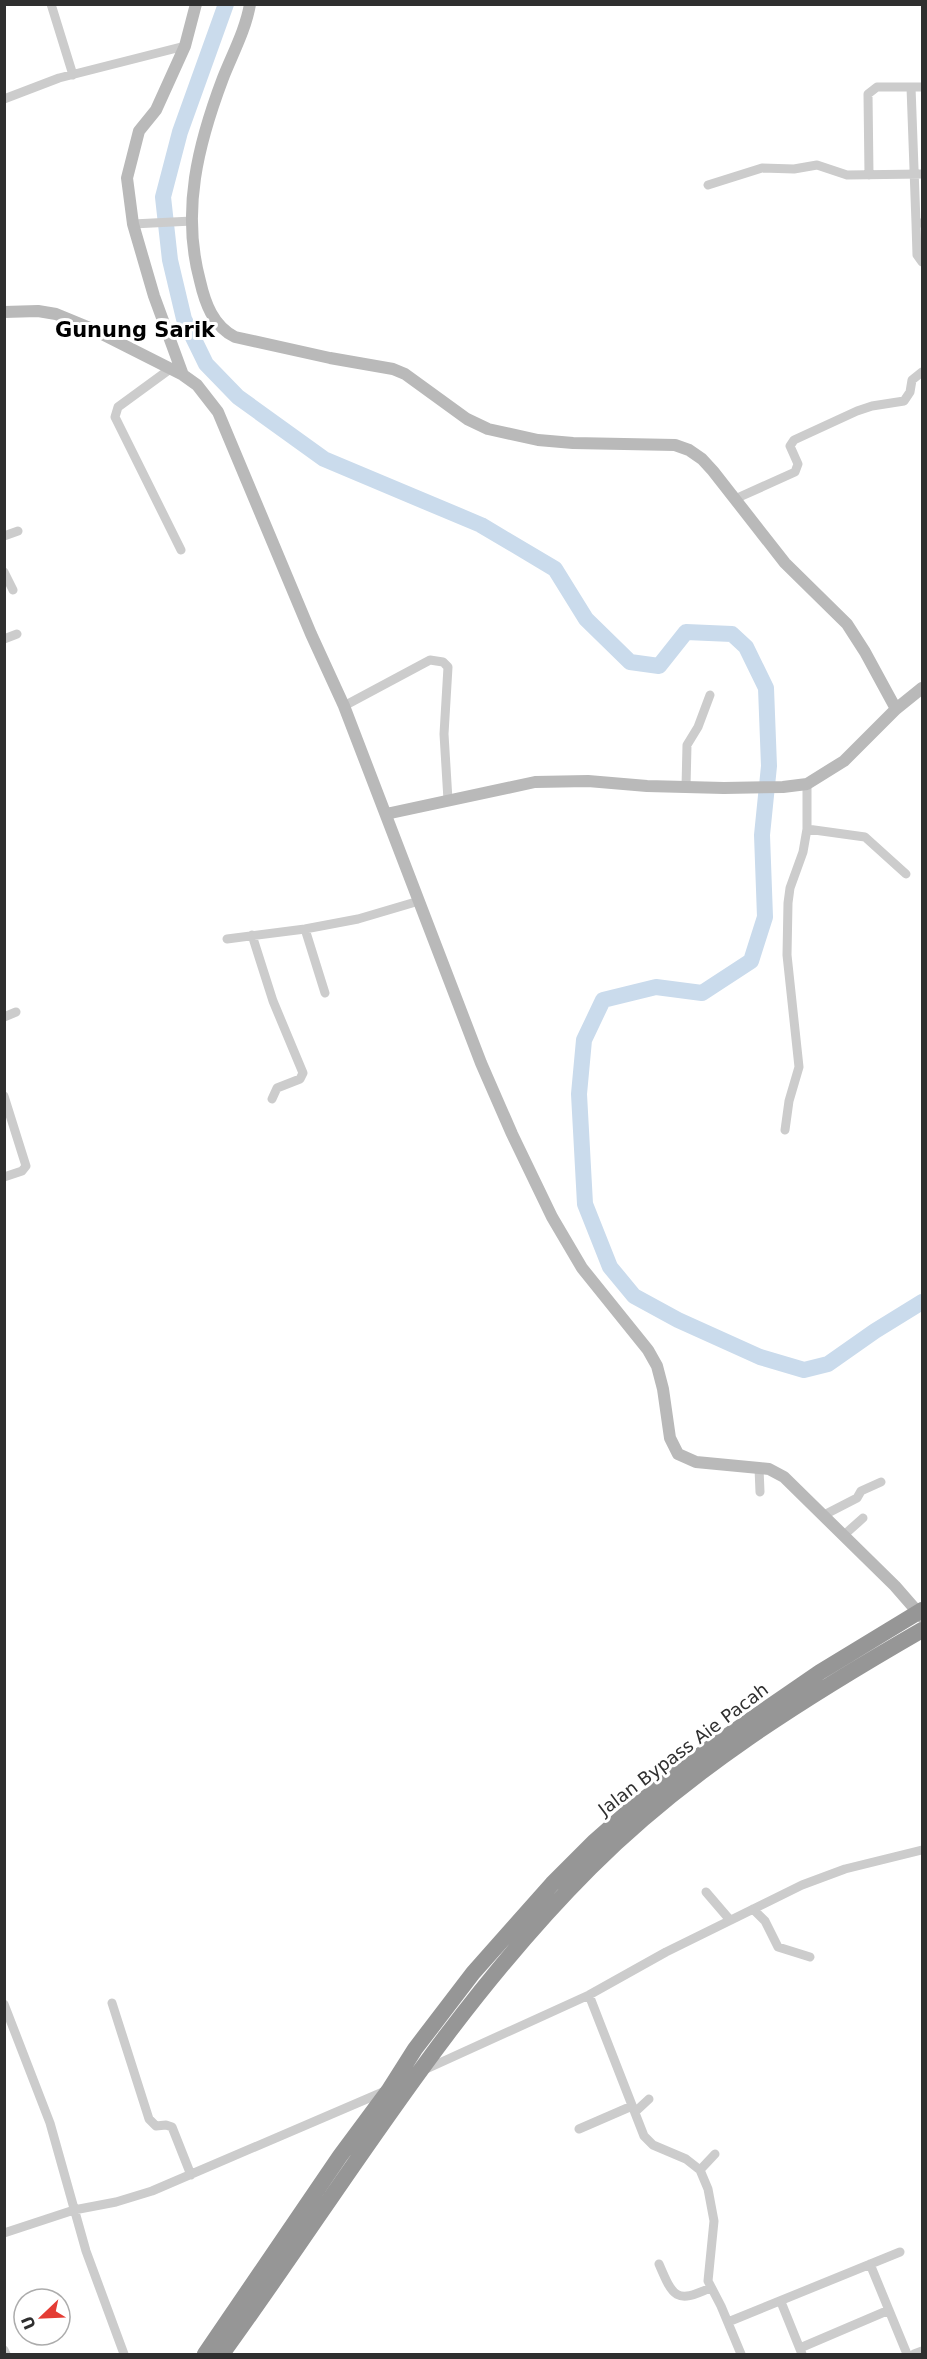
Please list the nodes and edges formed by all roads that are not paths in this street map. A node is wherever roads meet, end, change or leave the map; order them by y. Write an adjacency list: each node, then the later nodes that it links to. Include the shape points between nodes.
1 (51, 4): 5 (street)
2 (196, 4): 4 (street)
3 (250, 4): 13 (street, via 213,102)
4 (185, 46): 5 (street); 15 (street, via 156,110 139,131 129,162 126,178)
5 (73, 75): 8 (street)
6 (911, 87): 7 (street); 9 (street); 11 (street, via 878,87 868,94)
7 (922, 87)
8 (4, 99)
9 (918, 127): 10 (street)
10 (919, 174): 11 (street); 14 (street)
11 (869, 175): 12 (street, via 847,176 817,165 762,168)
12 (708, 184)
13 (187, 222): 15 (street); 21 (street, via 202,290 216,322 228,334 393,369 467,419 514,436 573,443 675,445 702,459)
14 (919, 223): 16 (street, via 916,249)
15 (133, 224): 20 (street)
16 (922, 262)
17 (4, 312): 18 (street, via 56,314)
18 (170, 369): 20 (street); 24 (street, via 118,407 115,417)
19 (922, 372): 21 (street, via 912,380 904,401 857,411 794,440 790,446 798,464 795,472)
20 (183, 375): 31 (street, via 197,385 218,412)
21 (735, 500): 32 (street, via 785,563 847,624)
22 (18, 531): 23 (street)
23 (4, 536)
24 (181, 550)
25 (4, 572): 26 (street)
26 (13, 590)
27 (17, 633): 28 (street)
28 (4, 639)
29 (922, 688): 32 (street)
30 (710, 695): 34 (street, via 699,727 687,745)
31 (344, 706): 35 (street, via 430,660 443,662 448,667 444,734); 36 (street)
32 (896, 709): 33 (street, via 844,761)
33 (807, 784): 34 (street); 37 (street)
34 (686, 787): 35 (street, via 535,782)
35 (448, 800): 36 (street)
36 (386, 814): 39 (street)
37 (807, 829): 38 (street, via 865,837); 48 (street, via 790,888 787,955 799,1067)
38 (906, 874)
39 (419, 901): 40 (street); 50 (street, via 485,1074 552,1217 582,1268 657,1366 673,1448 684,1459 696,1462)
40 (305, 929): 41 (street); 43 (street)
41 (252, 935): 42 (street); 47 (street, via 273,1001 303,1073 300,1079 277,1088)
42 (227, 939)
43 (326, 993)
44 (16, 1012): 45 (street)
45 (4, 1017)
46 (4, 1096): 49 (street, via 26,1166)
47 (272, 1099)
48 (785, 1130)
49 (4, 1177)
50 (759, 1468): 52 (street); 53 (street, via 790,1481)
51 (881, 1482): 53 (street)
52 (760, 1492)
53 (824, 1515): 55 (street)
54 (863, 1518): 55 (street)
55 (844, 1535): 56 (street)
56 (921, 1613): 67 (highway, Jalan Bypass Aie Pacah, via 819,1672 757,1715 707,1750 595,1841 489,1954 426,2034)
57 (922, 1630): 66 (highway, Jalan Bypass Aie Pacah, via 830,1683 737,1745 642,1820 526,1936)
58 (922, 1850): 60 (street, via 828,1874)
59 (706, 1892): 61 (street)
60 (753, 1909): 61 (street); 62 (street, via 765,1921 778,1947)
61 (730, 1920): 63 (street)
62 (810, 1957)
63 (589, 1995): 66 (street); 69 (street)
64 (111, 2003): 73 (street, via 149,2119 156,2126 172,2127)
65 (4, 2004): 74 (street, via 50,2123)
66 (419, 2073): 67 (street); 89 (highway, Jalan Bypass Aie Pacah)
67 (389, 2090): 73 (street); 88 (highway, Jalan Bypass Aie Pacah)
68 (649, 2099): 69 (street)
69 (633, 2109): 70 (street); 72 (street, via 644,2136 653,2145 686,2159)
70 (579, 2129)
71 (715, 2154): 72 (street)
72 (700, 2170): 79 (street, via 714,2221)
73 (191, 2175): 74 (street, via 136,2197)
74 (74, 2210): 75 (street); 87 (street)
75 (4, 2233)
76 (900, 2252): 78 (street)
77 (659, 2264): 79 (street, via 667,2284 679,2296 691,2297)
78 (870, 2264): 80 (street); 81 (street)
79 (710, 2288): 82 (street)
80 (781, 2301): 82 (street); 84 (street)
81 (889, 2310): 84 (street); 91 (street)
82 (728, 2322): 90 (street)
83 (4, 2350): 86 (street)
84 (801, 2351)
85 (922, 2351): 92 (street)
86 (6, 2355)
87 (124, 2355)
88 (205, 2355)
89 (222, 2355)
90 (741, 2355)
91 (907, 2355)
92 (914, 2355)

